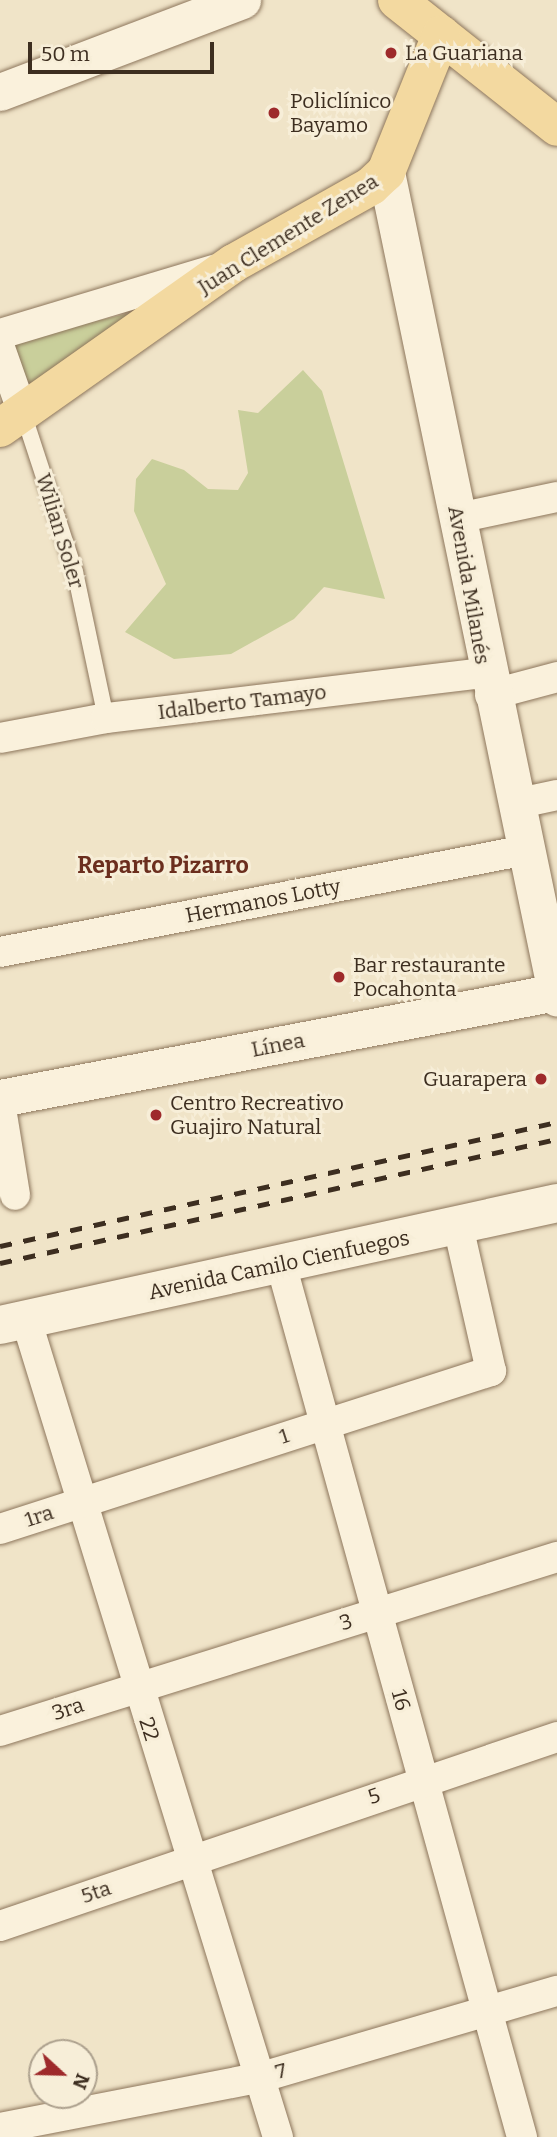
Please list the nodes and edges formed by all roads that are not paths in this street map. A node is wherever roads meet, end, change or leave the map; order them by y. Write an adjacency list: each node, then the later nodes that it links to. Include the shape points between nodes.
1 (242, 0): 4 (street)
2 (397, 0): 3 (main road)
3 (441, 35): 5 (main road); 6 (main road, Juan Clemente Zenea)
4 (0, 92)
5 (557, 127)
6 (386, 172): 7 (main road, Juan Clemente Zenea); 12 (street, Avenida Milanés)
7 (234, 264): 8 (street); 10 (main road, Juan Clemente Zenea)
8 (0, 334)
9 (0, 348): 10 (street, Wilian Soler)
10 (12, 422): 15 (lane, Wilian Soler, via 75,572)
11 (557, 497): 12 (street)
12 (458, 518): 14 (street, Avenida Milanés)
13 (557, 677): 14 (street, Idalberto Tamayo)
14 (488, 684): 15 (street, Idalberto Tamayo); 18 (street, Avenida Milanés)
15 (106, 718): 16 (street, Idalberto Tamayo)
16 (0, 738)
17 (557, 795): 18 (street)
18 (515, 804): 19 (street, Avenida Milanés)
19 (526, 849): 20 (street, Hermanos Lotty); 21 (street, Avenida Milanés)
20 (0, 952)
21 (556, 994): 22 (street, Línea)
22 (0, 1100): 23 (street)
23 (15, 1195)
24 (557, 1203): 25 (main road, Avenida Camilo Cienfuegos)
25 (458, 1226): 26 (main road, Avenida Camilo Cienfuegos); 28 (street, 1, via 491,1371)
26 (281, 1264): 27 (main road, Avenida Camilo Cienfuegos); 28 (street, 16)
27 (13, 1322): 29 (street, 22)
28 (324, 1423): 29 (street, 1); 32 (street, 16)
29 (79, 1503): 30 (street, 1ra); 33 (street, 22)
30 (0, 1529)
31 (557, 1557): 32 (street, 3)
32 (377, 1612): 33 (street, 3); 36 (street, 16)
33 (135, 1687): 34 (street, 3ra); 37 (street, 22)
34 (0, 1731)
35 (557, 1737): 36 (street, 5)
36 (423, 1780): 37 (street, 5); 40 (street, 16)
37 (192, 1858): 38 (street, 5ta); 41 (street, 22)
38 (0, 1926)
39 (557, 1991): 40 (street, 7)
40 (488, 2016): 41 (street, 7); 44 (street, 16)
41 (262, 2077): 42 (street, 7); 43 (street, 22)
42 (0, 2128)
43 (278, 2137)
44 (522, 2137)

